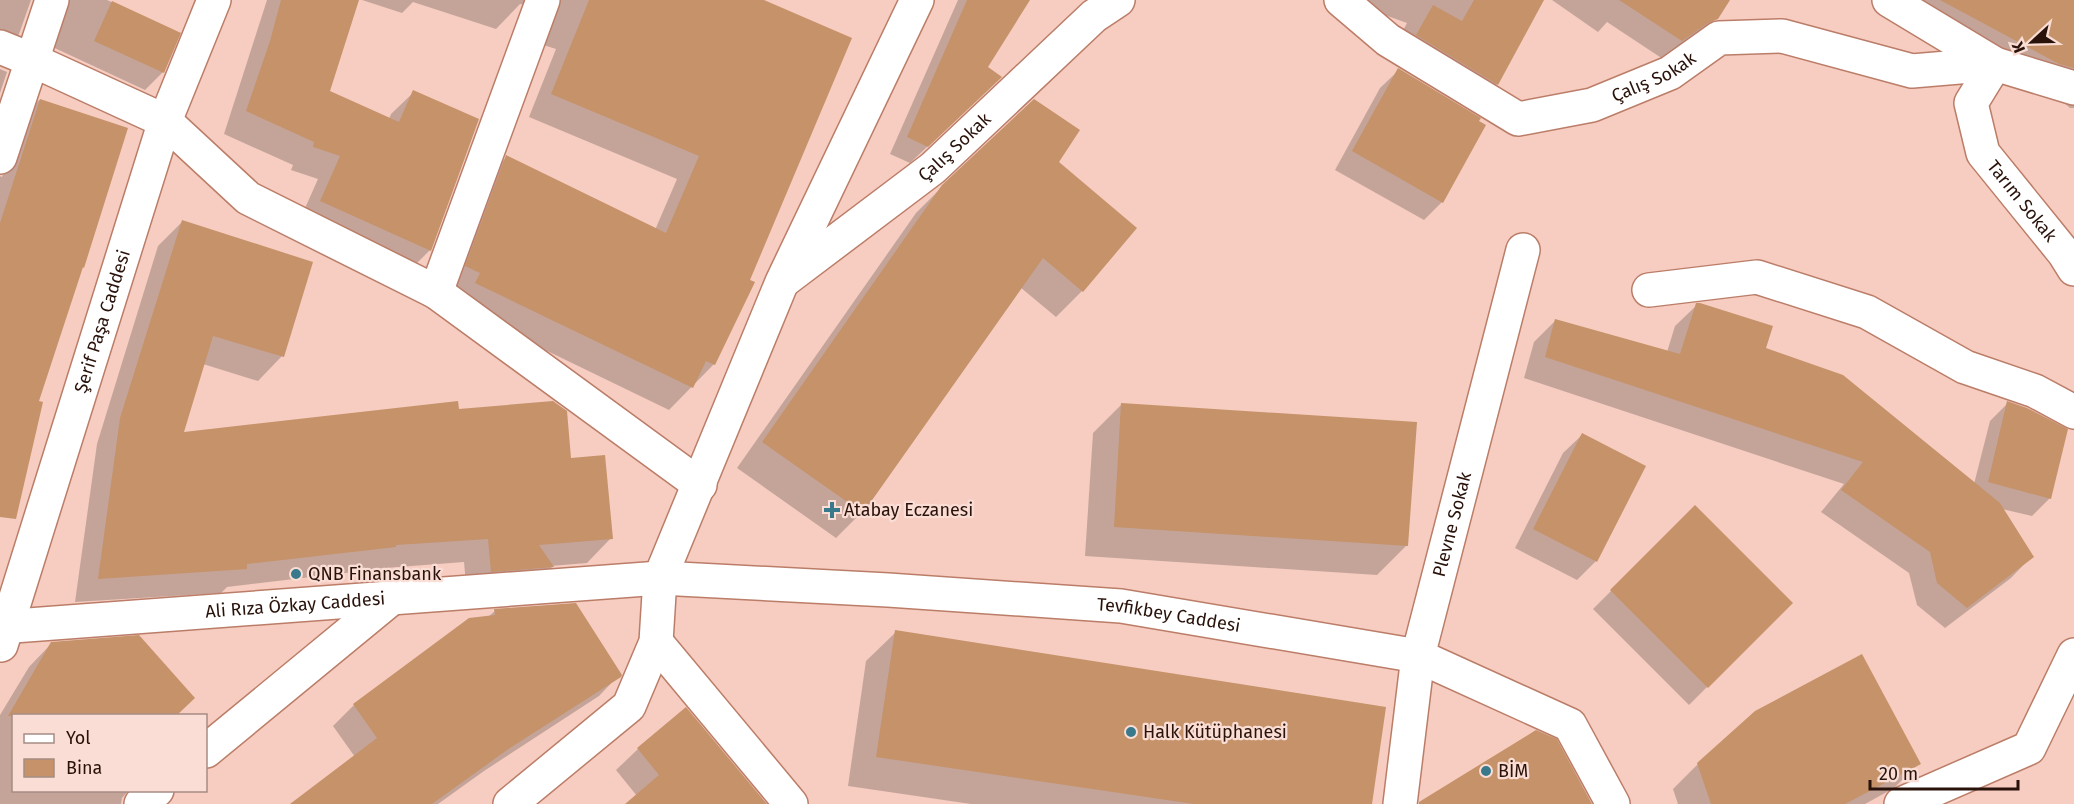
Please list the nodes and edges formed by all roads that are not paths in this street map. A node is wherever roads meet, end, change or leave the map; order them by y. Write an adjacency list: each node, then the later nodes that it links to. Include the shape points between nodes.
1 (52, 0): 9 (street)
2 (214, 0): 12 (street, Şerif Paşa Caddesi)
3 (543, 0): 18 (street)
4 (1118, 0): 16 (street, Çalış Sokak, via 1094,16 933,168)
5 (1341, 0): 10 (street, Çalış Sokak, via 1388,40 1518,119 1592,105 1670,73 1719,38 1782,36 1912,71)
6 (1889, 0): 10 (street)
7 (908, 3): 16 (street)
8 (0, 47): 9 (street)
9 (32, 60): 12 (street); 13 (street)
10 (1995, 64): 11 (street); 15 (street, Tarım Sokak, via 1971,104 1983,153)
11 (2074, 88)
12 (165, 121): 18 (street, via 248,198); 23 (street, Şerif Paşa Caddesi)
13 (0, 157)
14 (1523, 250): 26 (street, Plevne Sokak)
15 (2074, 269)
16 (782, 282): 20 (street)
17 (1649, 290): 19 (street, via 1757,277 1867,312 1965,367 2036,391)
18 (436, 292): 20 (street)
19 (2074, 412)
20 (700, 485): 21 (street)
21 (660, 578): 22 (street, Ali Rıza Özkay Caddesi); 24 (street); 26 (street, Tevfikbey Caddesi, via 1121,606)
22 (393, 597): 23 (street, Ali Rıza Özkay Caddesi); 27 (street)
23 (2, 634)
24 (656, 642): 30 (street, via 629,706); 31 (street)
25 (2074, 655): 34 (street, via 2029,748)
26 (1418, 656): 32 (street, Plevne Sokak); 33 (street, Tevfikbey Caddesi, via 1570,725)
27 (207, 750)
28 (155, 792): 29 (street)
29 (141, 804)
30 (510, 804)
31 (791, 804)
32 (1400, 804)
33 (1613, 804)
34 (1901, 804)

